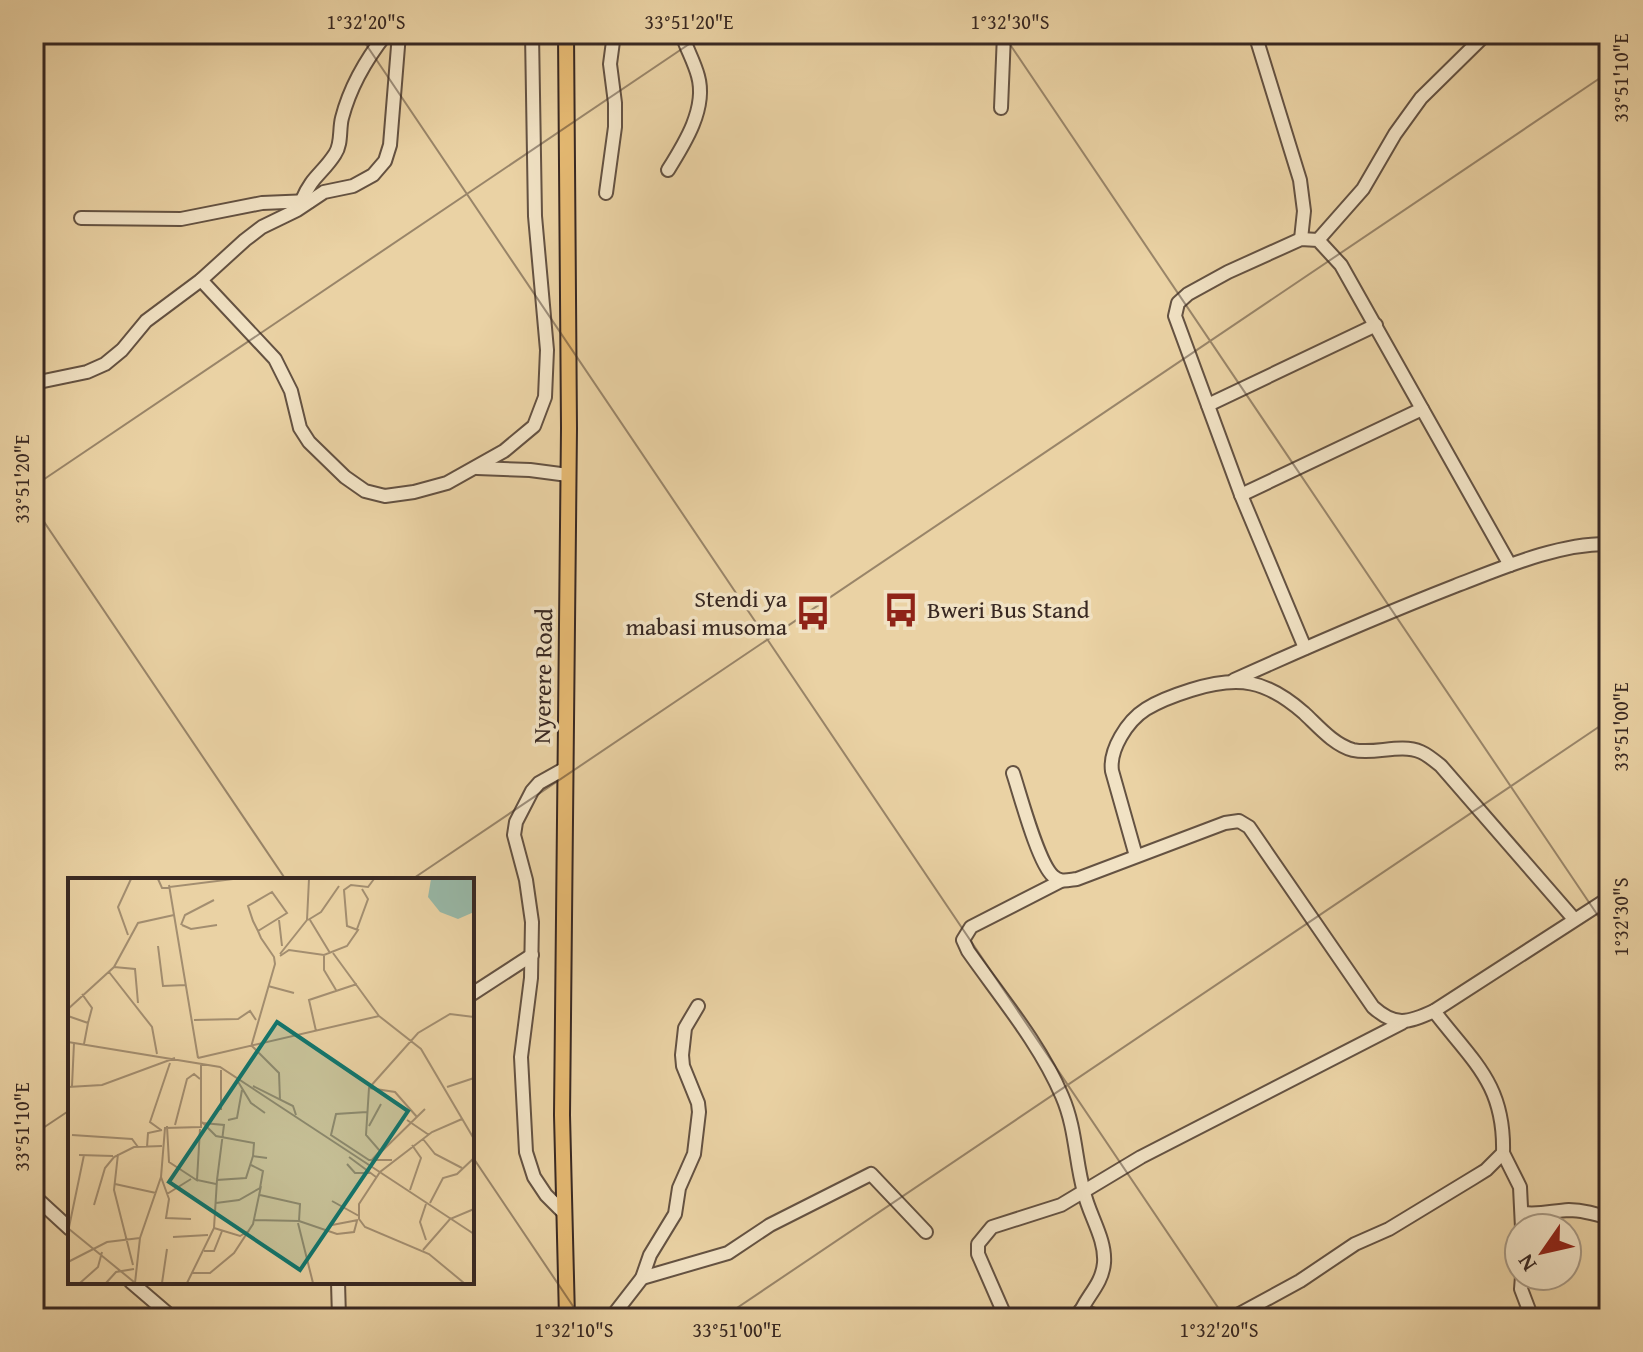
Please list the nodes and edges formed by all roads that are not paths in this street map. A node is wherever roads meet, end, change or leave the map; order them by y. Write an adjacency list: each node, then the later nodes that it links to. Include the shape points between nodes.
1 (386, 34): 13 (street, via 352,91 335,154 310,182)
2 (399, 34): 13 (street, via 393,126 385,161 353,186)
3 (532, 34): 22 (street, via 545,397 534,426)
4 (566, 34): 23 (main road, Nyerere Road)
5 (614, 34): 12 (street, via 610,64 615,127)
6 (682, 34): 11 (street, via 700,91 690,130)
7 (1004, 34): 10 (street)
8 (1255, 34): 15 (street, via 1300,180)
9 (1486, 34): 16 (street, via 1421,98 1363,189)
10 (1001, 108)
11 (668, 170)
12 (606, 193)
13 (306, 201): 14 (street, via 262,203 181,219); 17 (street, via 262,227)
14 (81, 218)
15 (1301, 239): 16 (street); 20 (street, via 1228,272 1178,303 1175,316)
16 (1318, 240): 18 (street, via 1341,265)
17 (201, 280): 19 (street, via 146,321 105,364); 22 (street, via 275,359 309,442 365,491 385,496 414,492)
18 (1376, 325): 20 (street); 21 (street)
19 (34, 383)
20 (1208, 405): 24 (street)
21 (1422, 409): 24 (street); 26 (street)
22 (477, 468): 23 (street)
23 (568, 475): 29 (main road, Nyerere Road)
24 (1241, 495): 27 (street)
25 (1605, 545): 26 (street)
26 (1510, 565): 27 (street)
27 (1305, 648): 28 (street)
28 (1233, 680): 31 (street, via 1142,711 1119,741 1110,759); 34 (street, via 1274,691 1352,750 1420,751 1441,766)
29 (564, 769): 35 (street, via 539,783 516,822); 45 (main road, Nyerere Road)
30 (1013, 773): 32 (street, via 1042,856 1051,875)
31 (1136, 856): 32 (street); 39 (street, via 1225,823 1239,821 1249,827 1373,1007)
32 (1061, 881): 41 (street, via 971,927 963,940 1062,1096 1074,1132)
33 (1609, 898): 34 (street)
34 (1574, 919): 38 (street)
35 (532, 955): 36 (street); 45 (street, via 521,1057 526,1152 534,1177)
36 (474, 993)
37 (698, 1006): 49 (street, via 685,1028 682,1055 698,1103 694,1154 679,1188 675,1214)
38 (1434, 1011): 39 (street); 40 (street, via 1493,1089 1504,1129)
39 (1402, 1023): 41 (street)
40 (1503, 1153): 43 (street, via 1520,1187); 60 (street, via 1473,1178)
41 (1083, 1192): 53 (street, via 1105,1260 1101,1278); 58 (street, via 1048,1210 1000,1223 978,1244)
42 (34, 1196): 47 (street)
43 (1523, 1212)
44 (1559, 1212): 46 (street)
45 (564, 1213): 56 (main road, Nyerere Road)
46 (1609, 1218)
47 (68, 1227)
48 (926, 1232): 49 (street, via 871,1174 770,1225 728,1253)
49 (642, 1278): 57 (street)
50 (133, 1284): 54 (street)
51 (338, 1284): 55 (street)
52 (1522, 1292): 61 (street)
53 (1079, 1314): 59 (street)
54 (173, 1318)
55 (339, 1318)
56 (567, 1318)
57 (611, 1318)
58 (1006, 1318)
59 (1106, 1318)
60 (1232, 1318)
61 (1532, 1318)

